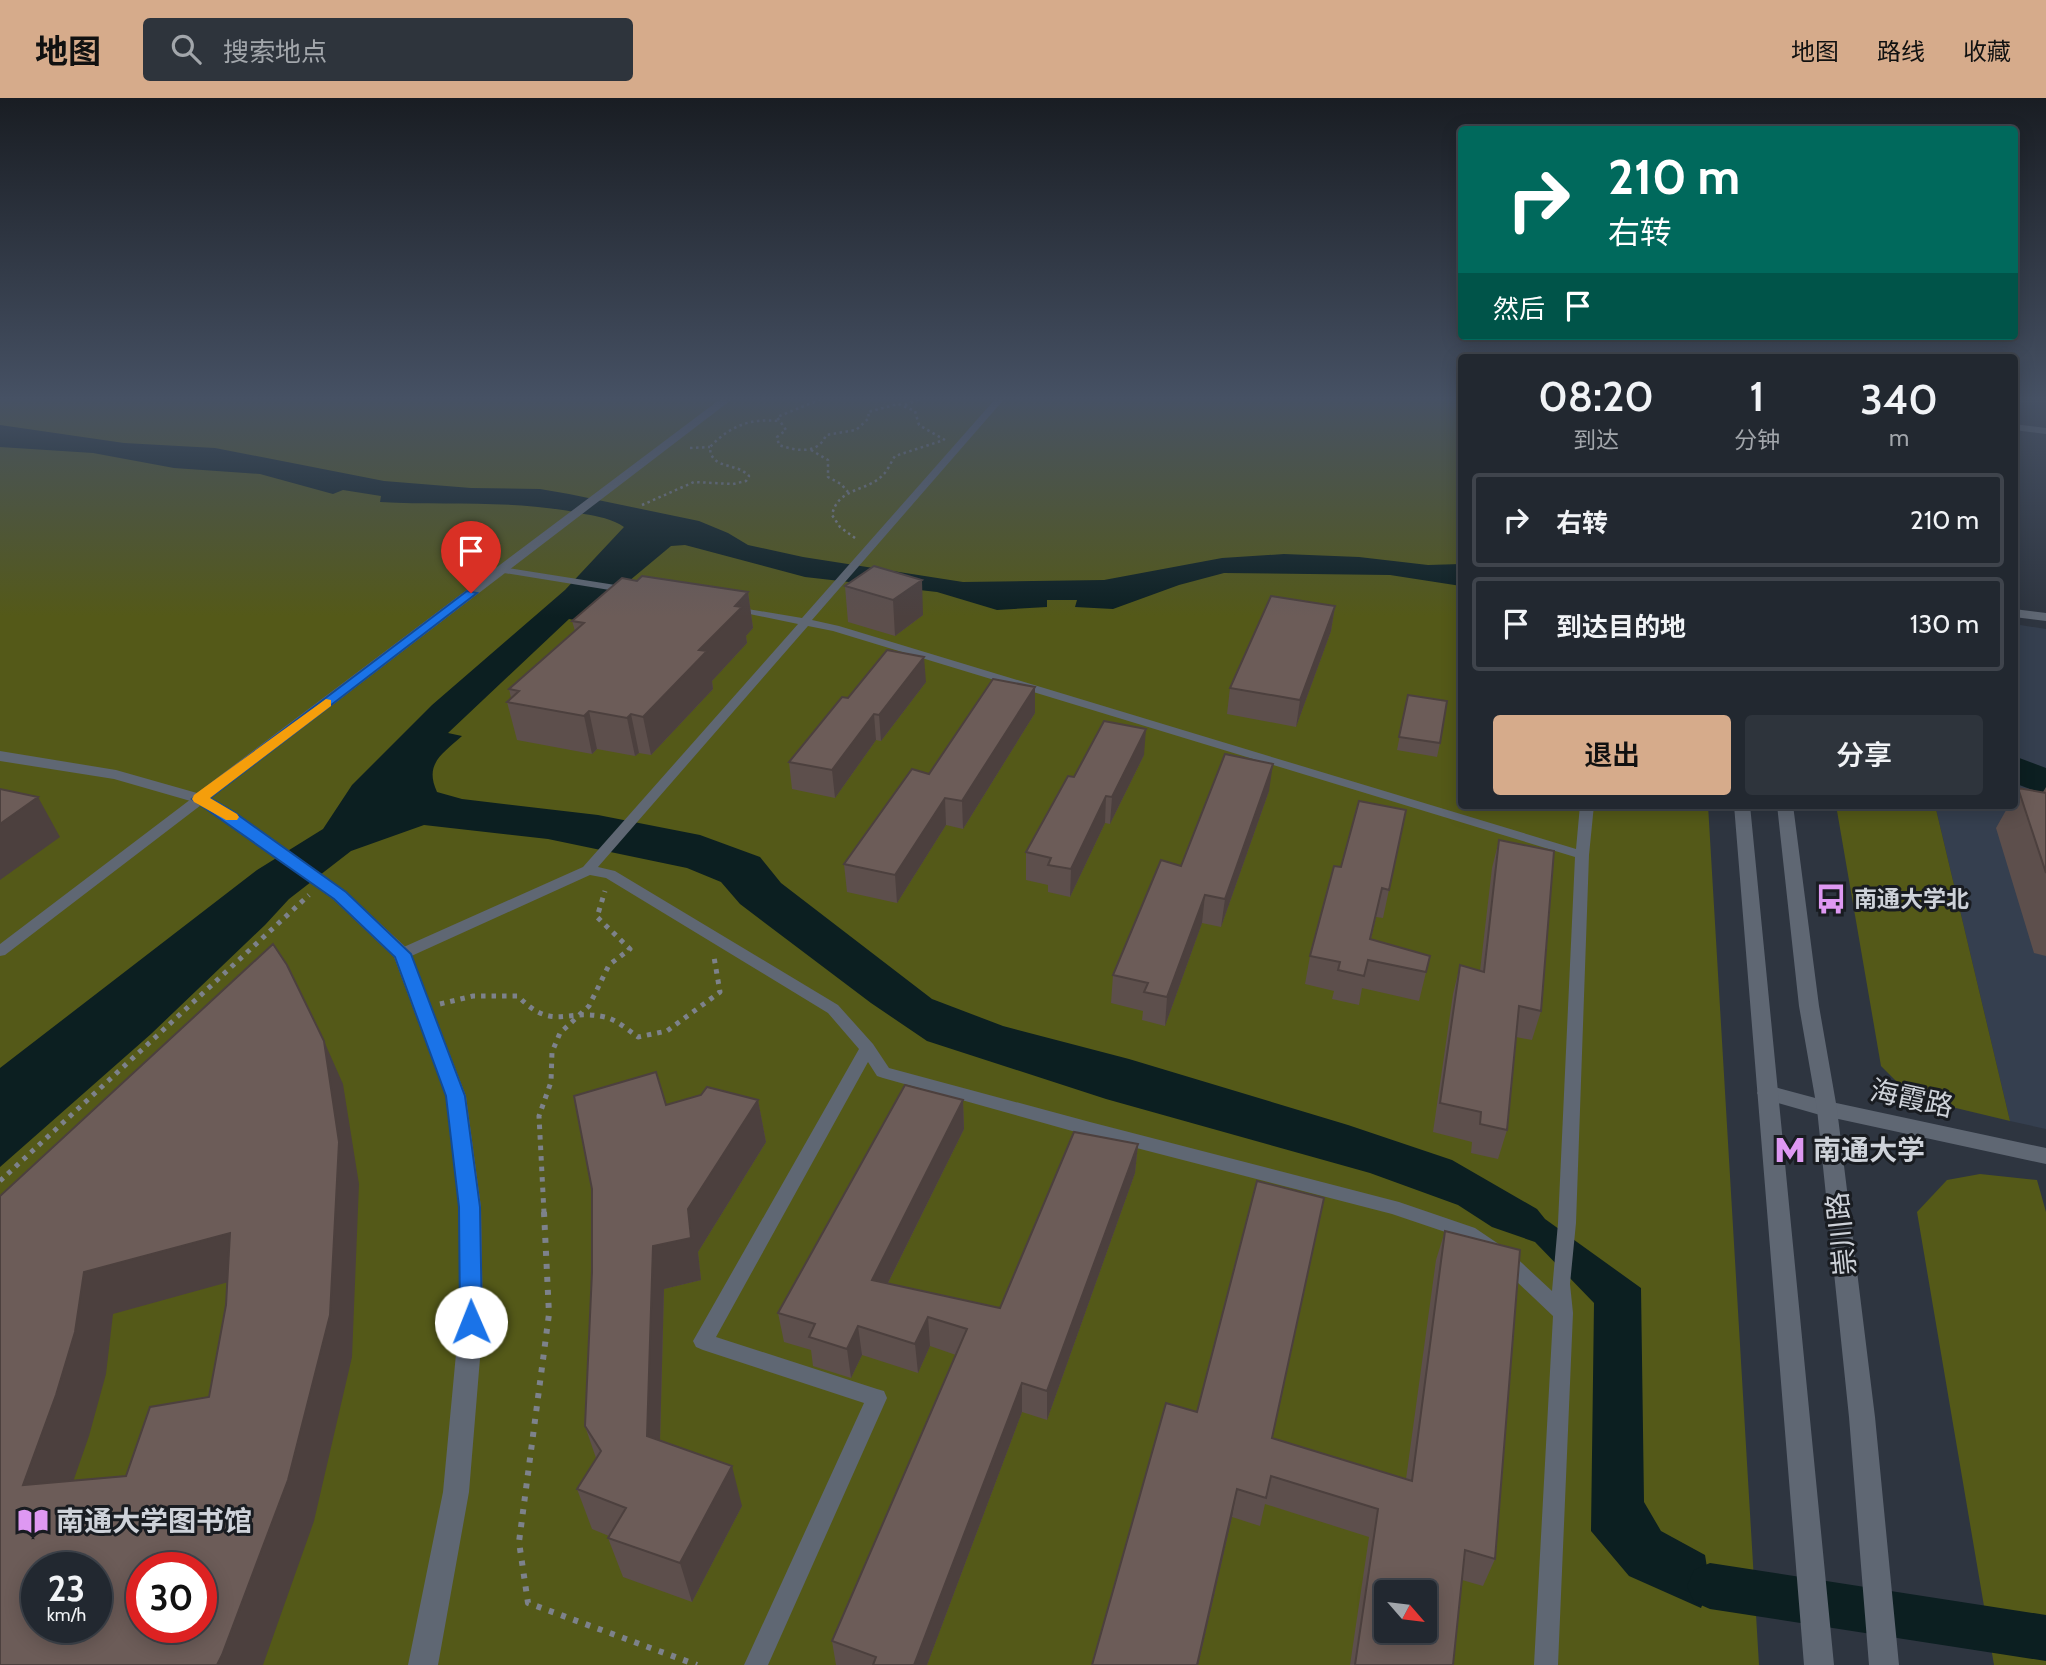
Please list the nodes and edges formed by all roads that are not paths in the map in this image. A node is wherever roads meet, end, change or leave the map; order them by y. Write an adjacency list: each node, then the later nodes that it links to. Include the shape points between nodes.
1 (635, 470): 3 (street)
2 (939, 470): 8 (lane)
3 (502, 570): 4 (lane); 10 (street)
4 (631, 591)
5 (716, 605): 8 (lane)
6 (2018, 614): 7 (street)
7 (2046, 617)
8 (807, 620): 14 (lane); 15 (lane, via 603,854)
9 (0, 756): 10 (street, via 116,775)
10 (200, 799): 16 (lane); 17 (street, via 340,896)
11 (1587, 809): 14 (lane)
12 (1742, 809): 19 (street)
13 (1785, 809): 20 (street, 崇川路, via 1809,1006)
14 (1582, 855): 22 (lane)
15 (596, 871): 17 (lane); 18 (lane, via 833,1009)
16 (0, 951)
17 (402, 954): 23 (street, via 456,1096 470,1207 471,1309 456,1492)
18 (867, 1048): 22 (lane, via 883,1072 1393,1207 1469,1233 1502,1256); 24 (lane, via 703,1341 877,1398)
19 (1767, 1093): 20 (street, 海霞路); 26 (street)
20 (1827, 1109): 21 (street, 海霞路); 27 (street, 崇川路)
21 (2046, 1156)
22 (1563, 1313): 25 (lane)
23 (423, 1665)
24 (756, 1665)
25 (1546, 1665)
26 (1819, 1665)
27 (1884, 1665)

